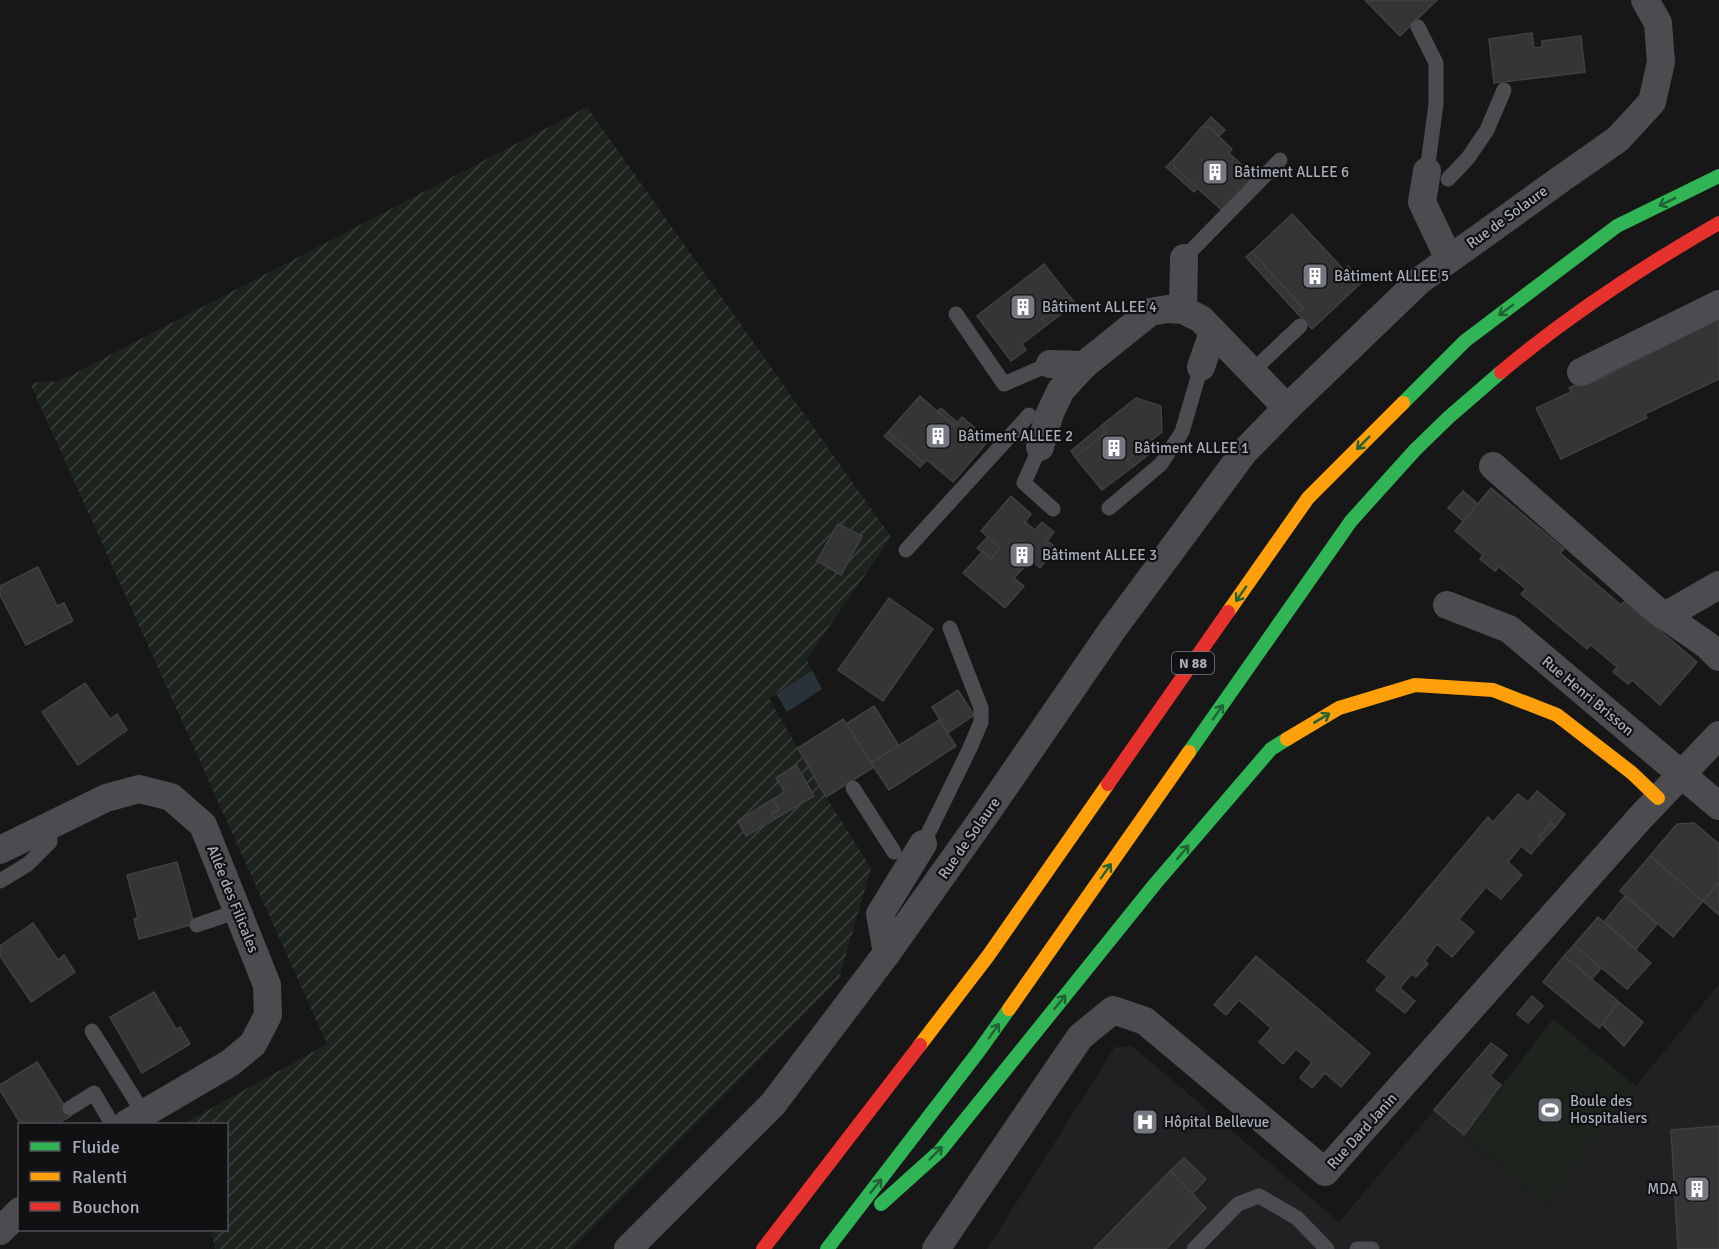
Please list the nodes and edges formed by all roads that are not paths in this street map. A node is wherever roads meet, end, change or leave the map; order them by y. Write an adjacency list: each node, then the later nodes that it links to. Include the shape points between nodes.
1 (1645, 0): 9 (street, Rue de Solaure, via 1658,23 1661,62 1653,102 1618,139)
2 (1418, 27): 5 (lane, via 1436,63)
3 (1504, 90): 5 (lane, via 1487,130 1468,158)
4 (1281, 160): 8 (lane)
5 (1437, 175): 9 (street, via 1422,202)
6 (1719, 176): 51 (highway, N 88, one-way to 51, via 1617,226 1465,341 1308,498 988,957)
7 (1719, 223): 52 (highway, one-way to 7, via 979,1051 1352,521 1415,450 1499,372 1572,314)
8 (1184, 258): 12 (street)
9 (1449, 259): 19 (street, Rue de Solaure, via 1419,281)
10 (1719, 304): 18 (street)
11 (956, 314): 14 (lane, via 1004,384)
12 (1203, 319): 15 (street, via 1167,309 1150,312); 16 (street); 17 (street)
13 (1300, 326): 17 (lane)
14 (1050, 364): 15 (street)
15 (1084, 365): 20 (street)
16 (1202, 367): 23 (lane, via 1182,432 1161,464)
17 (1258, 367): 19 (street)
18 (1581, 372)
19 (1287, 408): 43 (street, Rue de Solaure, via 1244,452 1113,629)
20 (1039, 414): 21 (street); 25 (lane)
21 (1040, 447): 24 (lane, via 1024,483)
22 (1486, 460): 28 (street)
23 (1109, 508)
24 (1053, 509)
25 (906, 550)
26 (1719, 585): 28 (street)
27 (1447, 604): 32 (street, Rue Henri Brisson, via 1509,629)
28 (1665, 615): 30 (street)
29 (950, 628): 37 (lane, via 981,708 981,722)
30 (1719, 657)
31 (1719, 735): 32 (street, Rue Dard Janin)
32 (1681, 774): 34 (street, Rue Dard Janin); 35 (street, Rue Henri Brisson)
33 (853, 788): 39 (lane)
34 (1658, 798): 52 (highway, one-way to 34, via 940,1151 1155,884 1271,749 1339,708 1415,685 1493,690 1557,715); 53 (street, Rue Dard Janin, via 1325,1172 1145,1021 1113,1010 1080,1037)
35 (1719, 806)
36 (49, 826): 38 (street, Allée des Filicales); 40 (lane, via 50,842 28,864); 41 (street, Allée des Filicales, via 106,798 139,789 171,797 203,825)
37 (923, 844): 39 (street)
38 (0, 850)
39 (899, 863): 43 (street, via 880,914)
40 (0, 882)
41 (238, 911): 42 (lane); 46 (street, Allée des Filicales, via 267,985 268,1015 253,1044 230,1063)
42 (197, 925)
43 (887, 953): 50 (street, Rue de Solaure, via 773,1104)
44 (92, 1031): 46 (lane)
45 (70, 1108): 47 (lane, via 94,1093)
46 (135, 1119)
47 (111, 1123)
48 (18, 1213): 49 (street)
49 (0, 1231)
50 (628, 1249)
51 (763, 1249)
52 (829, 1249)
53 (936, 1249)
54 (1194, 1249): 55 (lane, via 1238,1204 1259,1196 1297,1218)
55 (1327, 1249)
56 (1357, 1249): 57 (lane)
57 (1372, 1249)

